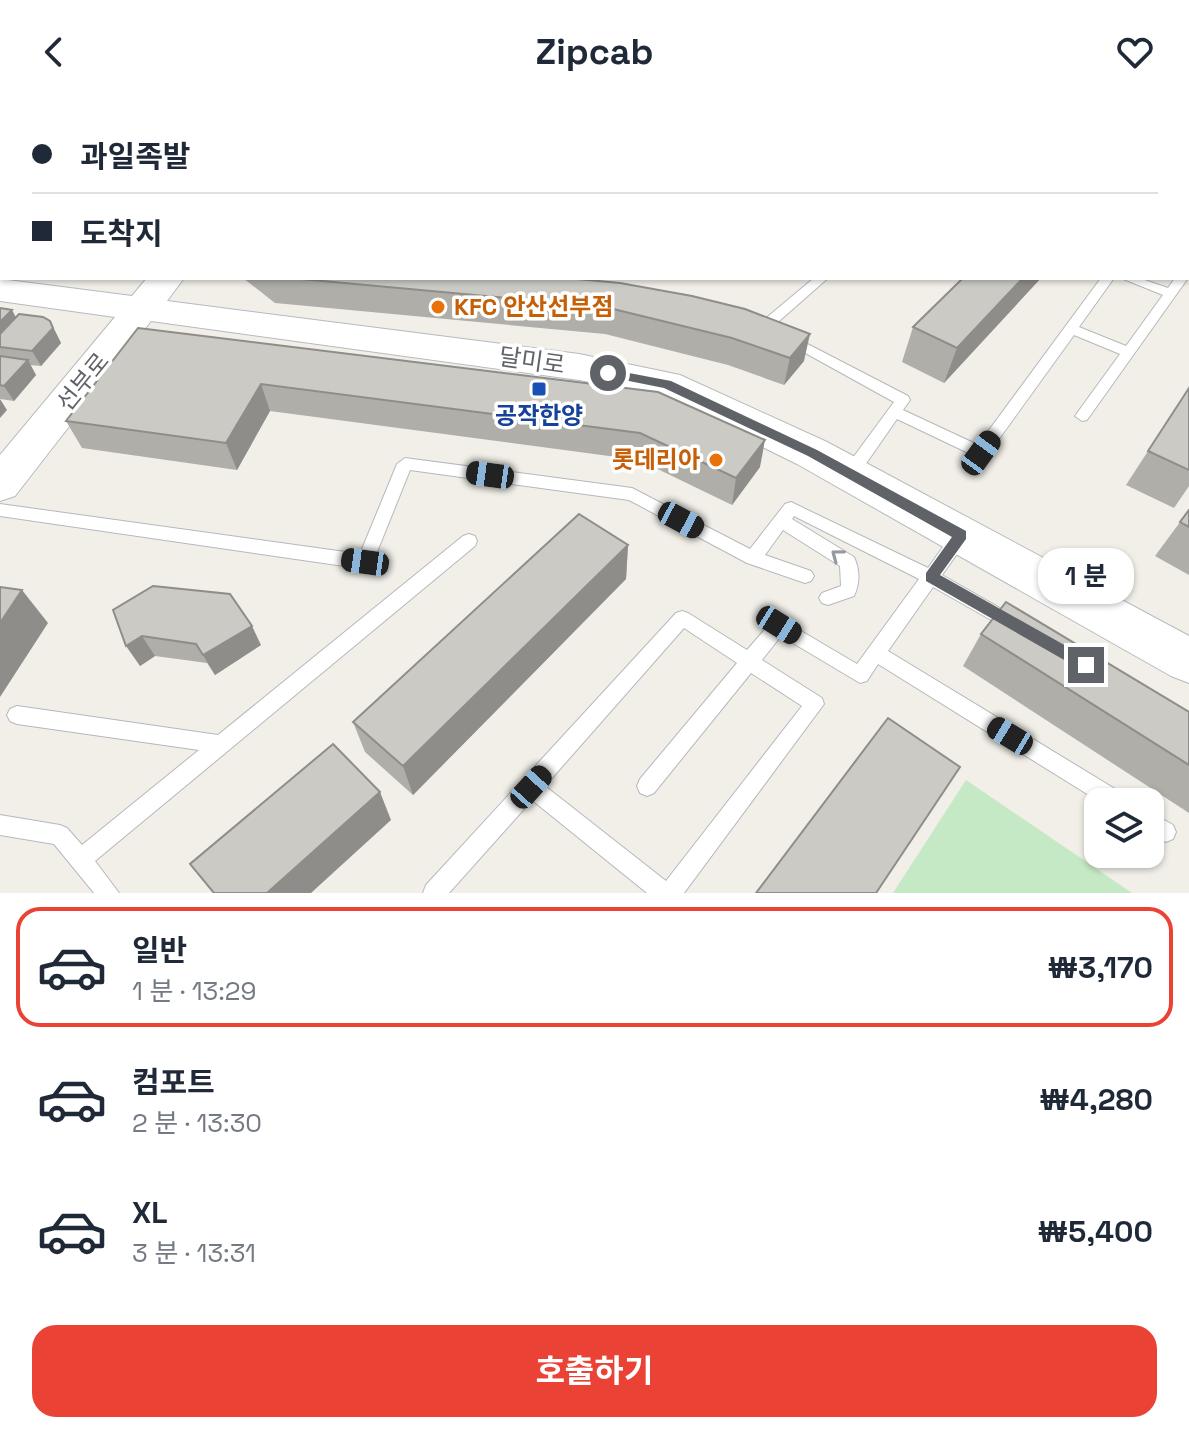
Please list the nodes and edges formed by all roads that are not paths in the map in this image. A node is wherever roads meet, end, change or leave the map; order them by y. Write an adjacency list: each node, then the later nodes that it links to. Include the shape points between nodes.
1 (819, 280): 10 (lane, via 757,325 903,400)
2 (1107, 280): 8 (lane)
3 (1132, 280): 7 (lane)
4 (1181, 280): 7 (lane)
5 (0, 290): 6 (street, 달미로)
6 (154, 293): 12 (street, 달미로, via 666,384); 13 (street, 선부로)
7 (1171, 294): 9 (lane)
8 (1071, 329): 9 (lane); 10 (lane, via 981,453)
9 (1129, 352): 11 (lane)
10 (894, 412): 12 (lane)
11 (1082, 416)
12 (850, 474): 16 (street, 달미로)
13 (0, 485)
14 (0, 510): 18 (lane, via 365,562 405,464 632,494)
15 (782, 521): 18 (lane); 20 (lane, via 791,508); 21 (lane, one-way to 15, via 848,591 848,562)
16 (961, 535): 20 (lane); 24 (street, 달미로)
17 (469, 541): 27 (lane)
18 (753, 558): 19 (lane)
19 (805, 576)
20 (931, 577): 22 (lane); 23 (lane)
21 (828, 598)
22 (1026, 631)
23 (876, 653): 25 (lane, via 860,675 779,625); 30 (lane)
24 (1189, 661)
25 (749, 662): 28 (lane); 29 (lane, via 682,618); 36 (lane, via 815,704)
26 (17, 715): 27 (lane)
27 (221, 744): 32 (lane)
28 (647, 786)
29 (531, 787): 34 (lane); 35 (lane)
30 (1095, 788)
31 (0, 825): 32 (lane, via 60,835)
32 (80, 860): 33 (lane)
33 (103, 891)
34 (434, 893)
35 (664, 893)
36 (671, 893)

